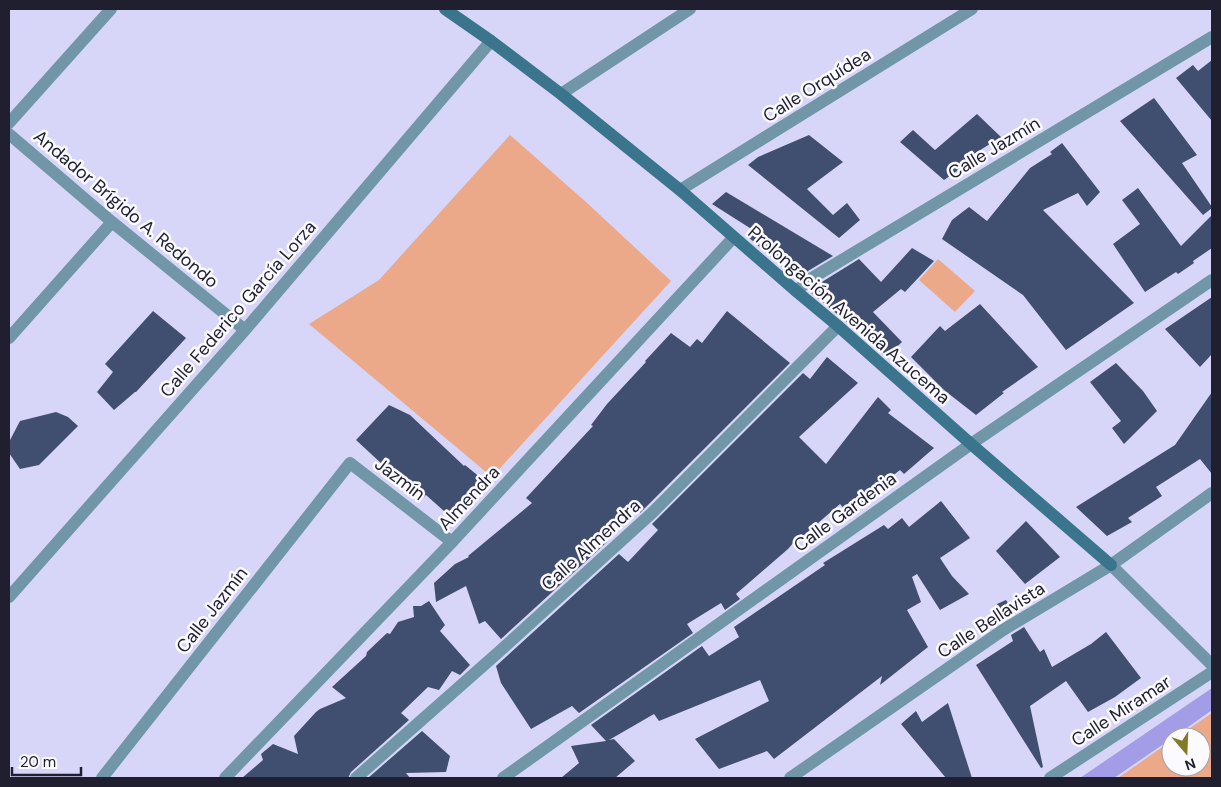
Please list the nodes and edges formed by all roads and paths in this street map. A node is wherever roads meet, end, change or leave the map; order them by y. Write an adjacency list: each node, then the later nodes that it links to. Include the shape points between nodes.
1 (111, 9): 8 (street)
2 (446, 9): 6 (street, Prolongación Avenida Azucema)
3 (690, 9): 7 (street)
4 (972, 9): 10 (street, Calle Orquídea)
5 (1212, 37): 14 (street, Calle Jazmín, via 820,273)
6 (491, 41): 7 (street, Prolongación Avenida Azucema); 16 (street, Calle Federico García Lorza)
7 (561, 94): 10 (street, Prolongación Avenida Azucema)
8 (9, 122)
9 (9, 134): 11 (street, Andador Brígido A. Redondo)
10 (680, 190): 12 (street, Prolongación Avenida Azucema)
11 (112, 222): 16 (street, Andador Brígido A. Redondo); 17 (street)
12 (733, 238): 14 (street, Prolongación Avenida Azucema); 21 (street, Almendra)
13 (1212, 280): 18 (street, Calle Gardenia)
14 (796, 292): 15 (street, Prolongación Avenida Azucema)
15 (838, 326): 18 (street, Prolongación Avenida Azucema); 28 (street, Calle Almendra, via 653,512)
16 (245, 330): 23 (street, Calle Federico García Lorza)
17 (9, 338)
18 (971, 444): 22 (street, Prolongación Avenida Azucema); 29 (street, Calle Gardenia)
19 (350, 463): 21 (street, Jazmín); 26 (street, Calle Jazmín)
20 (1212, 494): 22 (street, Calle Bellavista)
21 (452, 542): 27 (street, Almendra)
22 (1111, 565): 24 (street, Prolongación Avenida Azucema); 30 (street, Calle Bellavista, via 1004,630)
23 (9, 597)
24 (1212, 665)
25 (1212, 672): 31 (street, Calle Miramar)
26 (102, 778)
27 (226, 778)
28 (356, 778)
29 (503, 778)
30 (790, 778)
31 (1050, 778)

